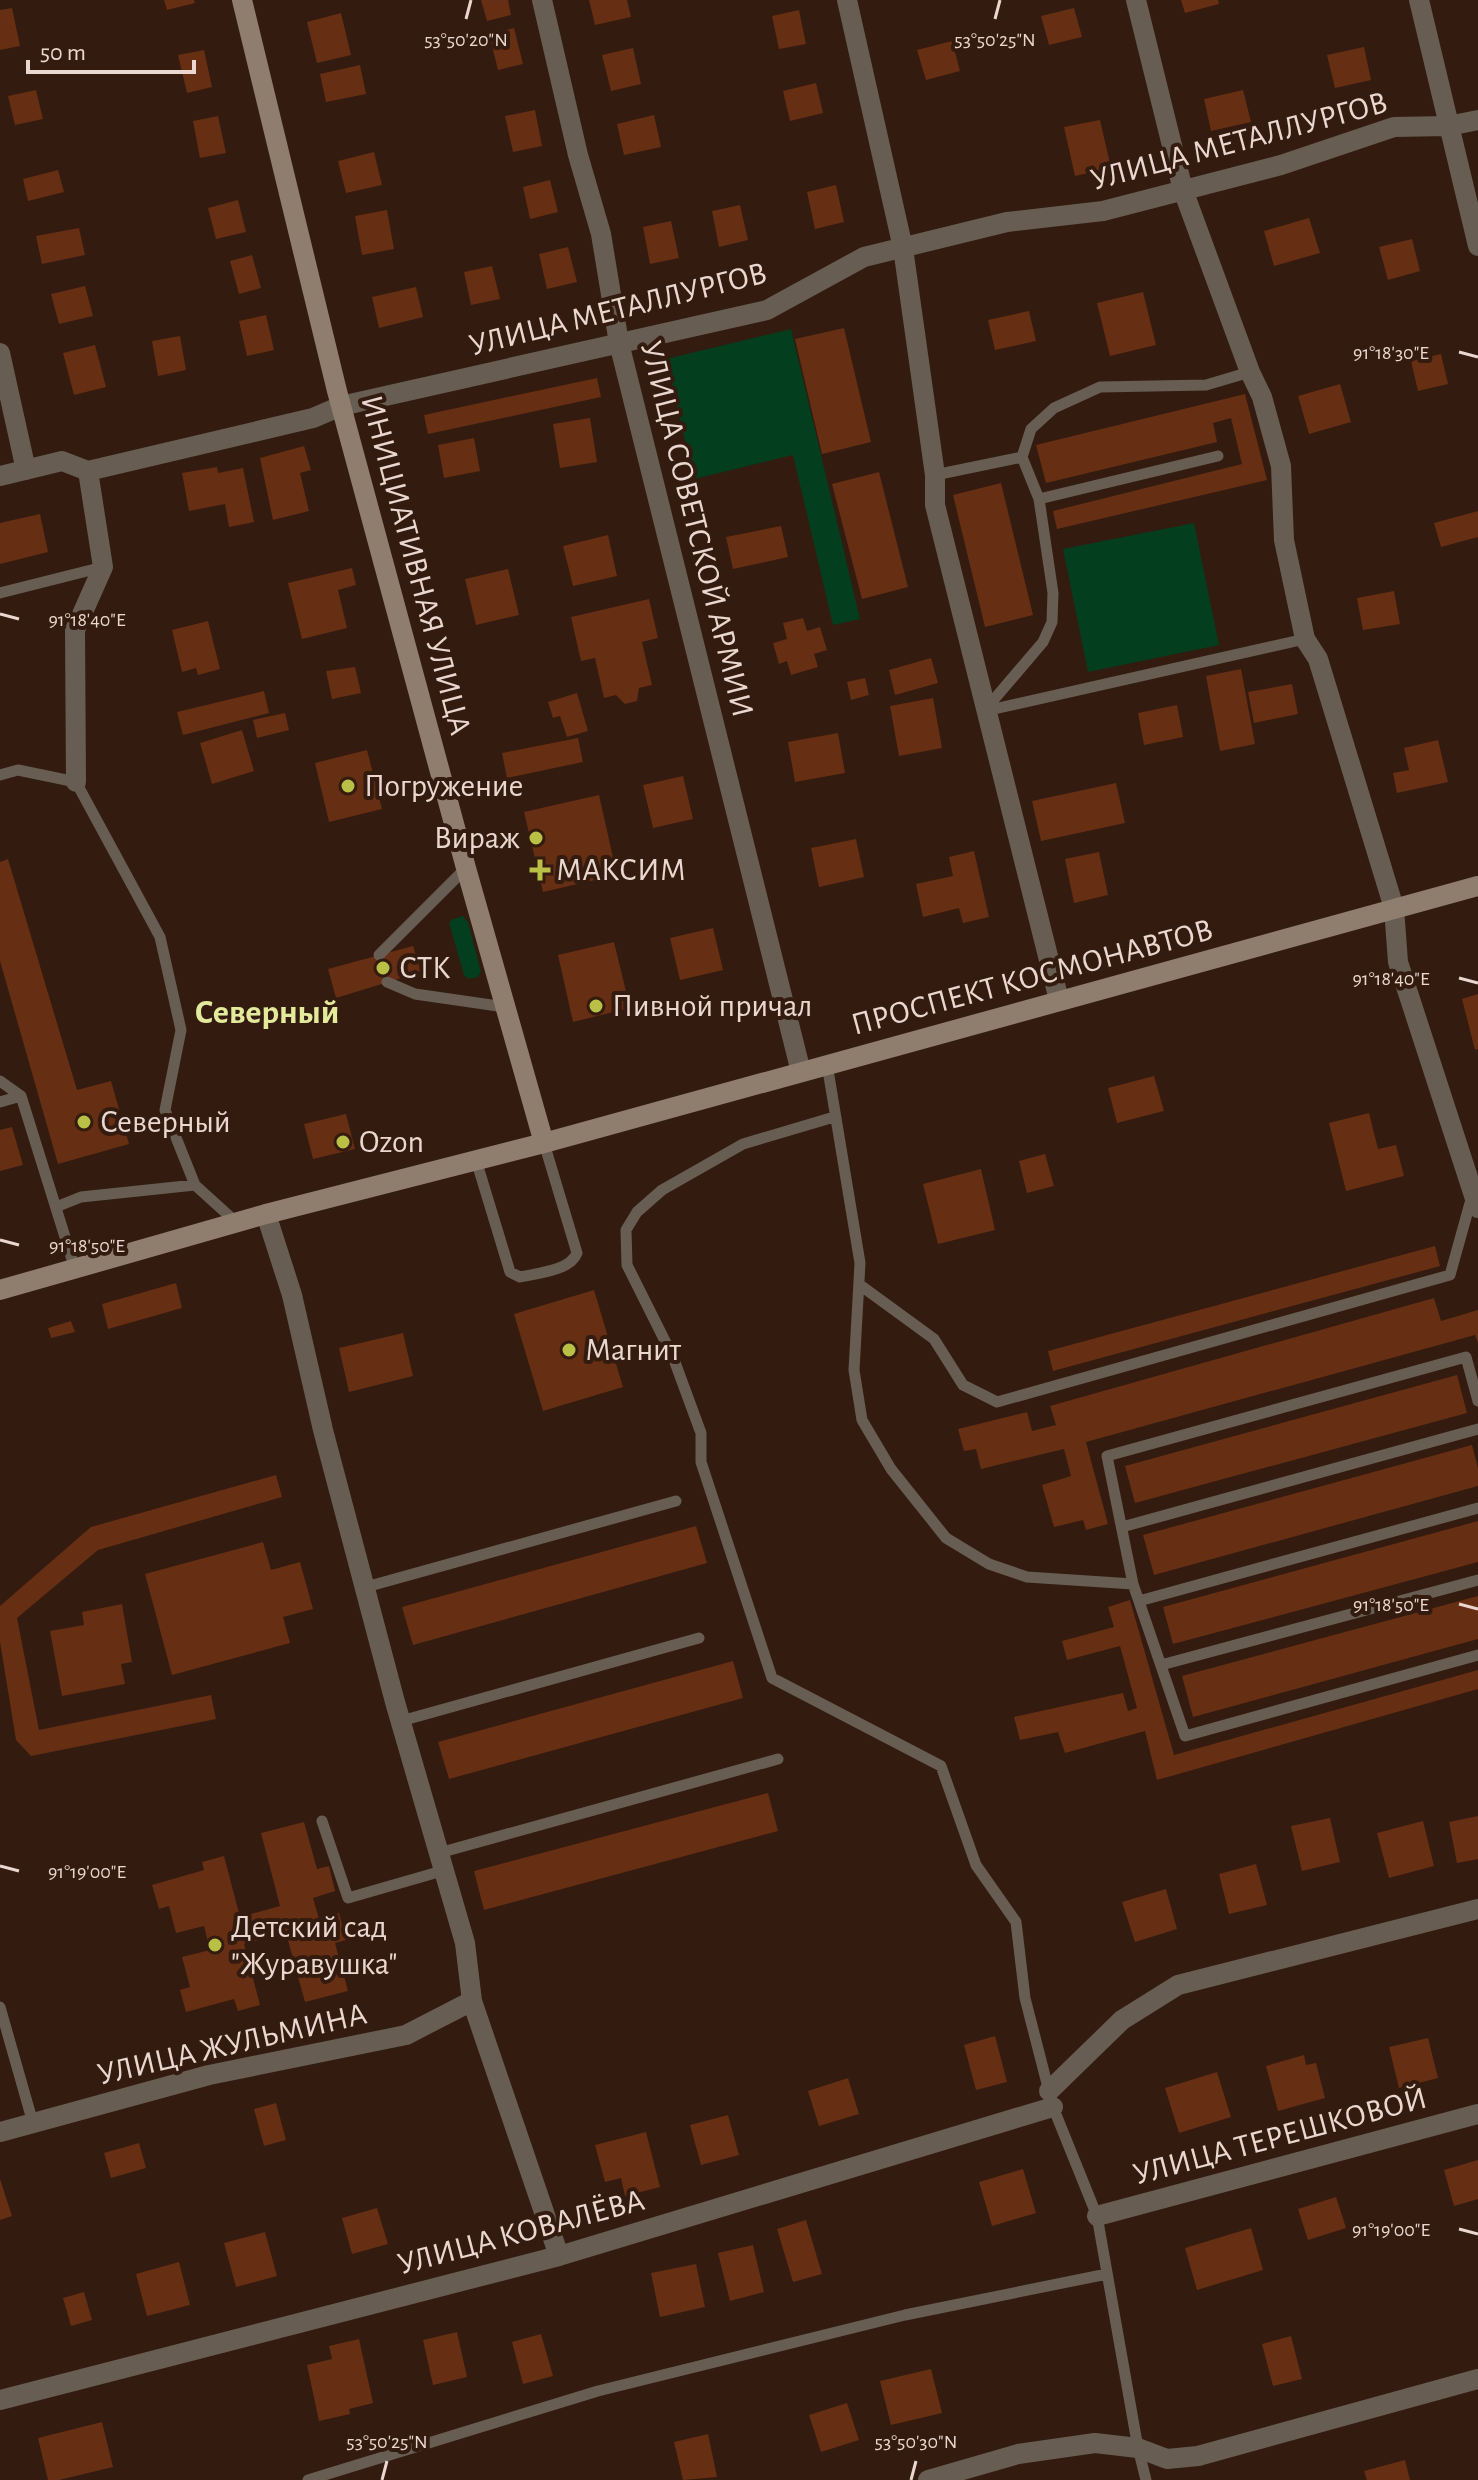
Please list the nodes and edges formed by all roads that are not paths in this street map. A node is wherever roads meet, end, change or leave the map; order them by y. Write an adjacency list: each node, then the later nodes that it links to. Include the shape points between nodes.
1 (242, 0): 14 (main road, ИНИЦИАТИВНАЯ УЛИЦА)
2 (542, 0): 11 (street, УЛИЦА СОВЕТСКОЙ АРМИИ, via 601,234)
3 (847, 0): 10 (street)
4 (1136, 0): 8 (street)
5 (1419, 0): 7 (street)
6 (1478, 120): 7 (street, УЛИЦА МЕТАЛЛУРГОВ)
7 (1448, 126): 8 (street, УЛИЦА МЕТАЛЛУРГОВ, via 1394,127 1281,165); 9 (street)
8 (1183, 190): 10 (street, УЛИЦА МЕТАЛЛУРГОВ, via 1103,211 1007,222); 13 (street)
9 (1478, 246)
10 (903, 248): 11 (street, УЛИЦА МЕТАЛЛУРГОВ, via 864,257 767,310); 19 (street)
11 (619, 343): 14 (street, УЛИЦА МЕТАЛЛУРГОВ); 36 (street, УЛИЦА СОВЕТСКОЙ АРМИИ)
12 (0, 353): 17 (street)
13 (1250, 372): 16 (lane, via 1206,385 1100,387 1054,408 1031,429); 24 (street, via 1281,466 1284,540)
14 (341, 406): 18 (street, УЛИЦА МЕТАЛЛУРГОВ, via 313,418); 28 (main road, ИНИЦИАТИВНАЯ УЛИЦА)
15 (1218, 456): 21 (lane)
16 (1022, 457): 19 (lane); 21 (lane)
17 (26, 470): 18 (street, УЛИЦА МЕТАЛЛУРГОВ, via 62,461); 20 (street, УЛИЦА МЕТАЛЛУРГОВ)
18 (88, 471): 22 (street)
19 (935, 475): 25 (street, via 935,505)
20 (0, 476)
21 (1039, 499): 25 (lane, via 1053,593 1052,622 1043,642)
22 (103, 567): 23 (lane); 27 (street, via 75,630)
23 (0, 593)
24 (1305, 639): 25 (lane); 30 (street, via 1318,659)
25 (985, 711): 33 (street)
26 (0, 775): 27 (lane, via 18,770)
27 (76, 782): 43 (lane, via 160,937 181,1030 165,1110)
28 (466, 868): 31 (lane); 34 (main road, ИНИЦИАТИВНАЯ УЛИЦА)
29 (1478, 886): 30 (main road, ПРОСПЕКТ КОСМОНАВТОВ)
30 (1394, 908): 33 (main road, ПРОСПЕКТ КОСМОНАВТОВ); 44 (street, via 1398,962)
31 (379, 955)
32 (387, 982): 34 (lane, via 415,994)
33 (1059, 1000): 35 (main road, ПРОСПЕКТ КОСМОНАВТОВ)
34 (505, 1007): 41 (main road, ИНИЦИАТИВНАЯ УЛИЦА)
35 (827, 1064): 36 (main road, ПРОСПЕКТ КОСМОНАВТОВ); 40 (lane)
36 (801, 1072): 41 (main road, ПРОСПЕКТ КОСМОНАВТОВ)
37 (0, 1081): 38 (lane)
38 (21, 1096): 39 (lane); 45 (lane)
39 (0, 1102)
40 (834, 1117): 49 (lane); 70 (lane, via 743,1144 662,1190 626,1230 627,1265 673,1357 701,1433 701,1462 772,1678 941,1766 976,1865 1016,1922 1025,1998)
41 (544, 1143): 42 (main road, ПРОСПЕКТ КОСМОНАВТОВ); 42 (lane, via 577,1253 568,1264 520,1277 510,1272)
42 (476, 1160): 46 (main road, ПРОСПЕКТ КОСМОНАВТОВ)
43 (195, 1185): 45 (lane, via 81,1197); 47 (lane)
44 (1476, 1200): 49 (lane, via 1450,1275 997,1402 963,1385 934,1339)
45 (56, 1207): 48 (lane)
46 (266, 1214): 47 (main road, ПРОСПЕКТ КОСМОНАВТОВ); 58 (street, via 292,1295)
47 (237, 1224): 48 (main road, ПРОСПЕКТ КОСМОНАВТОВ)
48 (75, 1269): 50 (main road, ПРОСПЕКТ КОСМОНАВТОВ)
49 (860, 1285): 57 (lane, via 854,1370 862,1420 891,1469 946,1538 989,1564 1027,1577)
50 (0, 1290)
51 (1478, 1401): 55 (lane, via 1466,1357 1107,1456)
52 (1478, 1429): 55 (lane)
53 (676, 1501): 58 (lane)
54 (1478, 1508): 59 (lane)
55 (1122, 1527): 57 (lane)
56 (1478, 1580): 62 (lane)
57 (1133, 1584): 59 (lane)
58 (366, 1587): 63 (street)
59 (1139, 1601): 62 (lane)
60 (699, 1638): 63 (lane)
61 (1478, 1655): 62 (lane, via 1185,1736)
62 (1161, 1665)
63 (401, 1721): 66 (street)
64 (778, 1759): 66 (lane)
65 (322, 1821): 66 (lane, via 348,1898)
66 (440, 1862): 68 (street, via 465,1943)
67 (1478, 1909): 70 (street, via 1178,1985 1122,2020)
68 (472, 2001): 72 (street, УЛИЦА ЖУЛЬМИНА, via 406,2035 209,2075); 75 (street)
69 (0, 2007): 72 (lane)
70 (1051, 2099): 74 (lane); 75 (street, УЛИЦА КОВАЛЁВА)
71 (1478, 2114): 74 (street, УЛИЦА ТЕРЕШКОВОЙ)
72 (33, 2123): 73 (street, УЛИЦА ЖУЛЬМИНА)
73 (0, 2132)
74 (1097, 2216): 76 (lane)
75 (559, 2256): 78 (street, УЛИЦА КОВАЛЁВА)
76 (1107, 2274): 79 (lane); 80 (lane, via 905,2315 598,2391)
77 (1478, 2379): 79 (street, via 1198,2456 1167,2459)
78 (0, 2400)
79 (1138, 2448): 81 (street, via 1095,2443 1018,2454); 82 (lane)
80 (308, 2480)
81 (928, 2480)
82 (1146, 2480)

